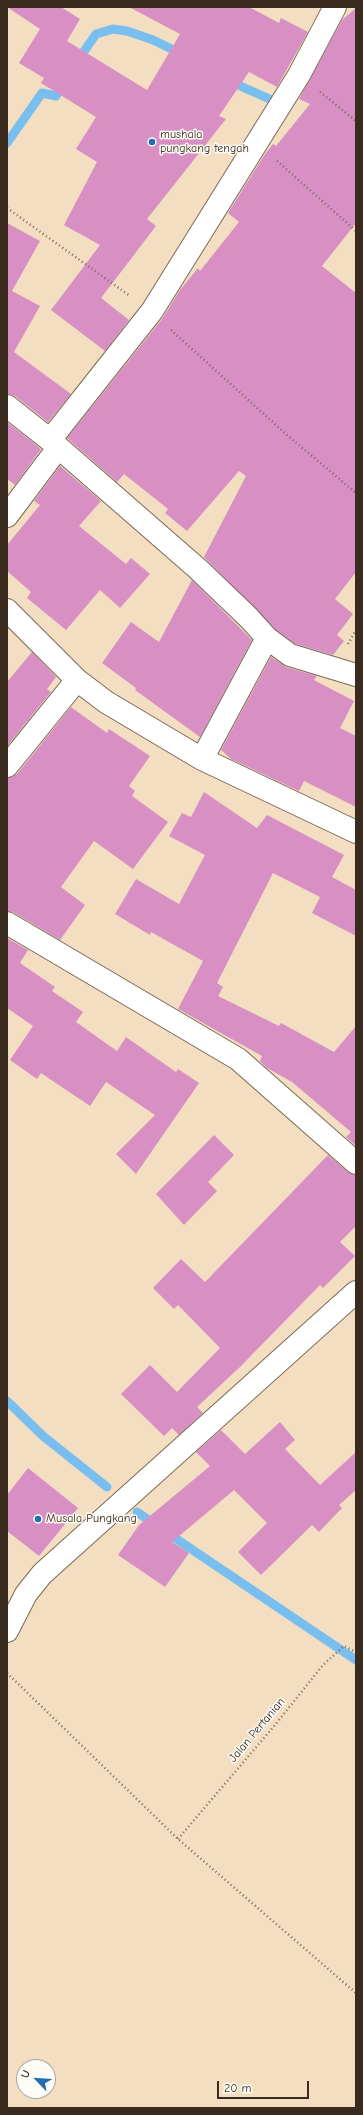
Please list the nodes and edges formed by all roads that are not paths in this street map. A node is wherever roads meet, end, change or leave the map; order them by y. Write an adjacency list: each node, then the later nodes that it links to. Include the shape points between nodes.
1 (335, 7): 3 (street, via 299,75 152,312)
2 (7, 406): 3 (street)
3 (54, 444): 4 (street); 6 (street, via 198,569)
4 (7, 516)
5 (7, 610): 8 (street)
6 (267, 638): 7 (street, via 290,655); 9 (street)
7 (356, 675)
8 (77, 680): 9 (street, via 106,702); 10 (street)
9 (202, 760): 11 (street)
10 (7, 766)
11 (356, 832)
12 (7, 923): 13 (street, via 238,1059)
13 (356, 1163)
14 (356, 1292): 15 (street, via 42,1574 26,1594)
15 (7, 1631)

